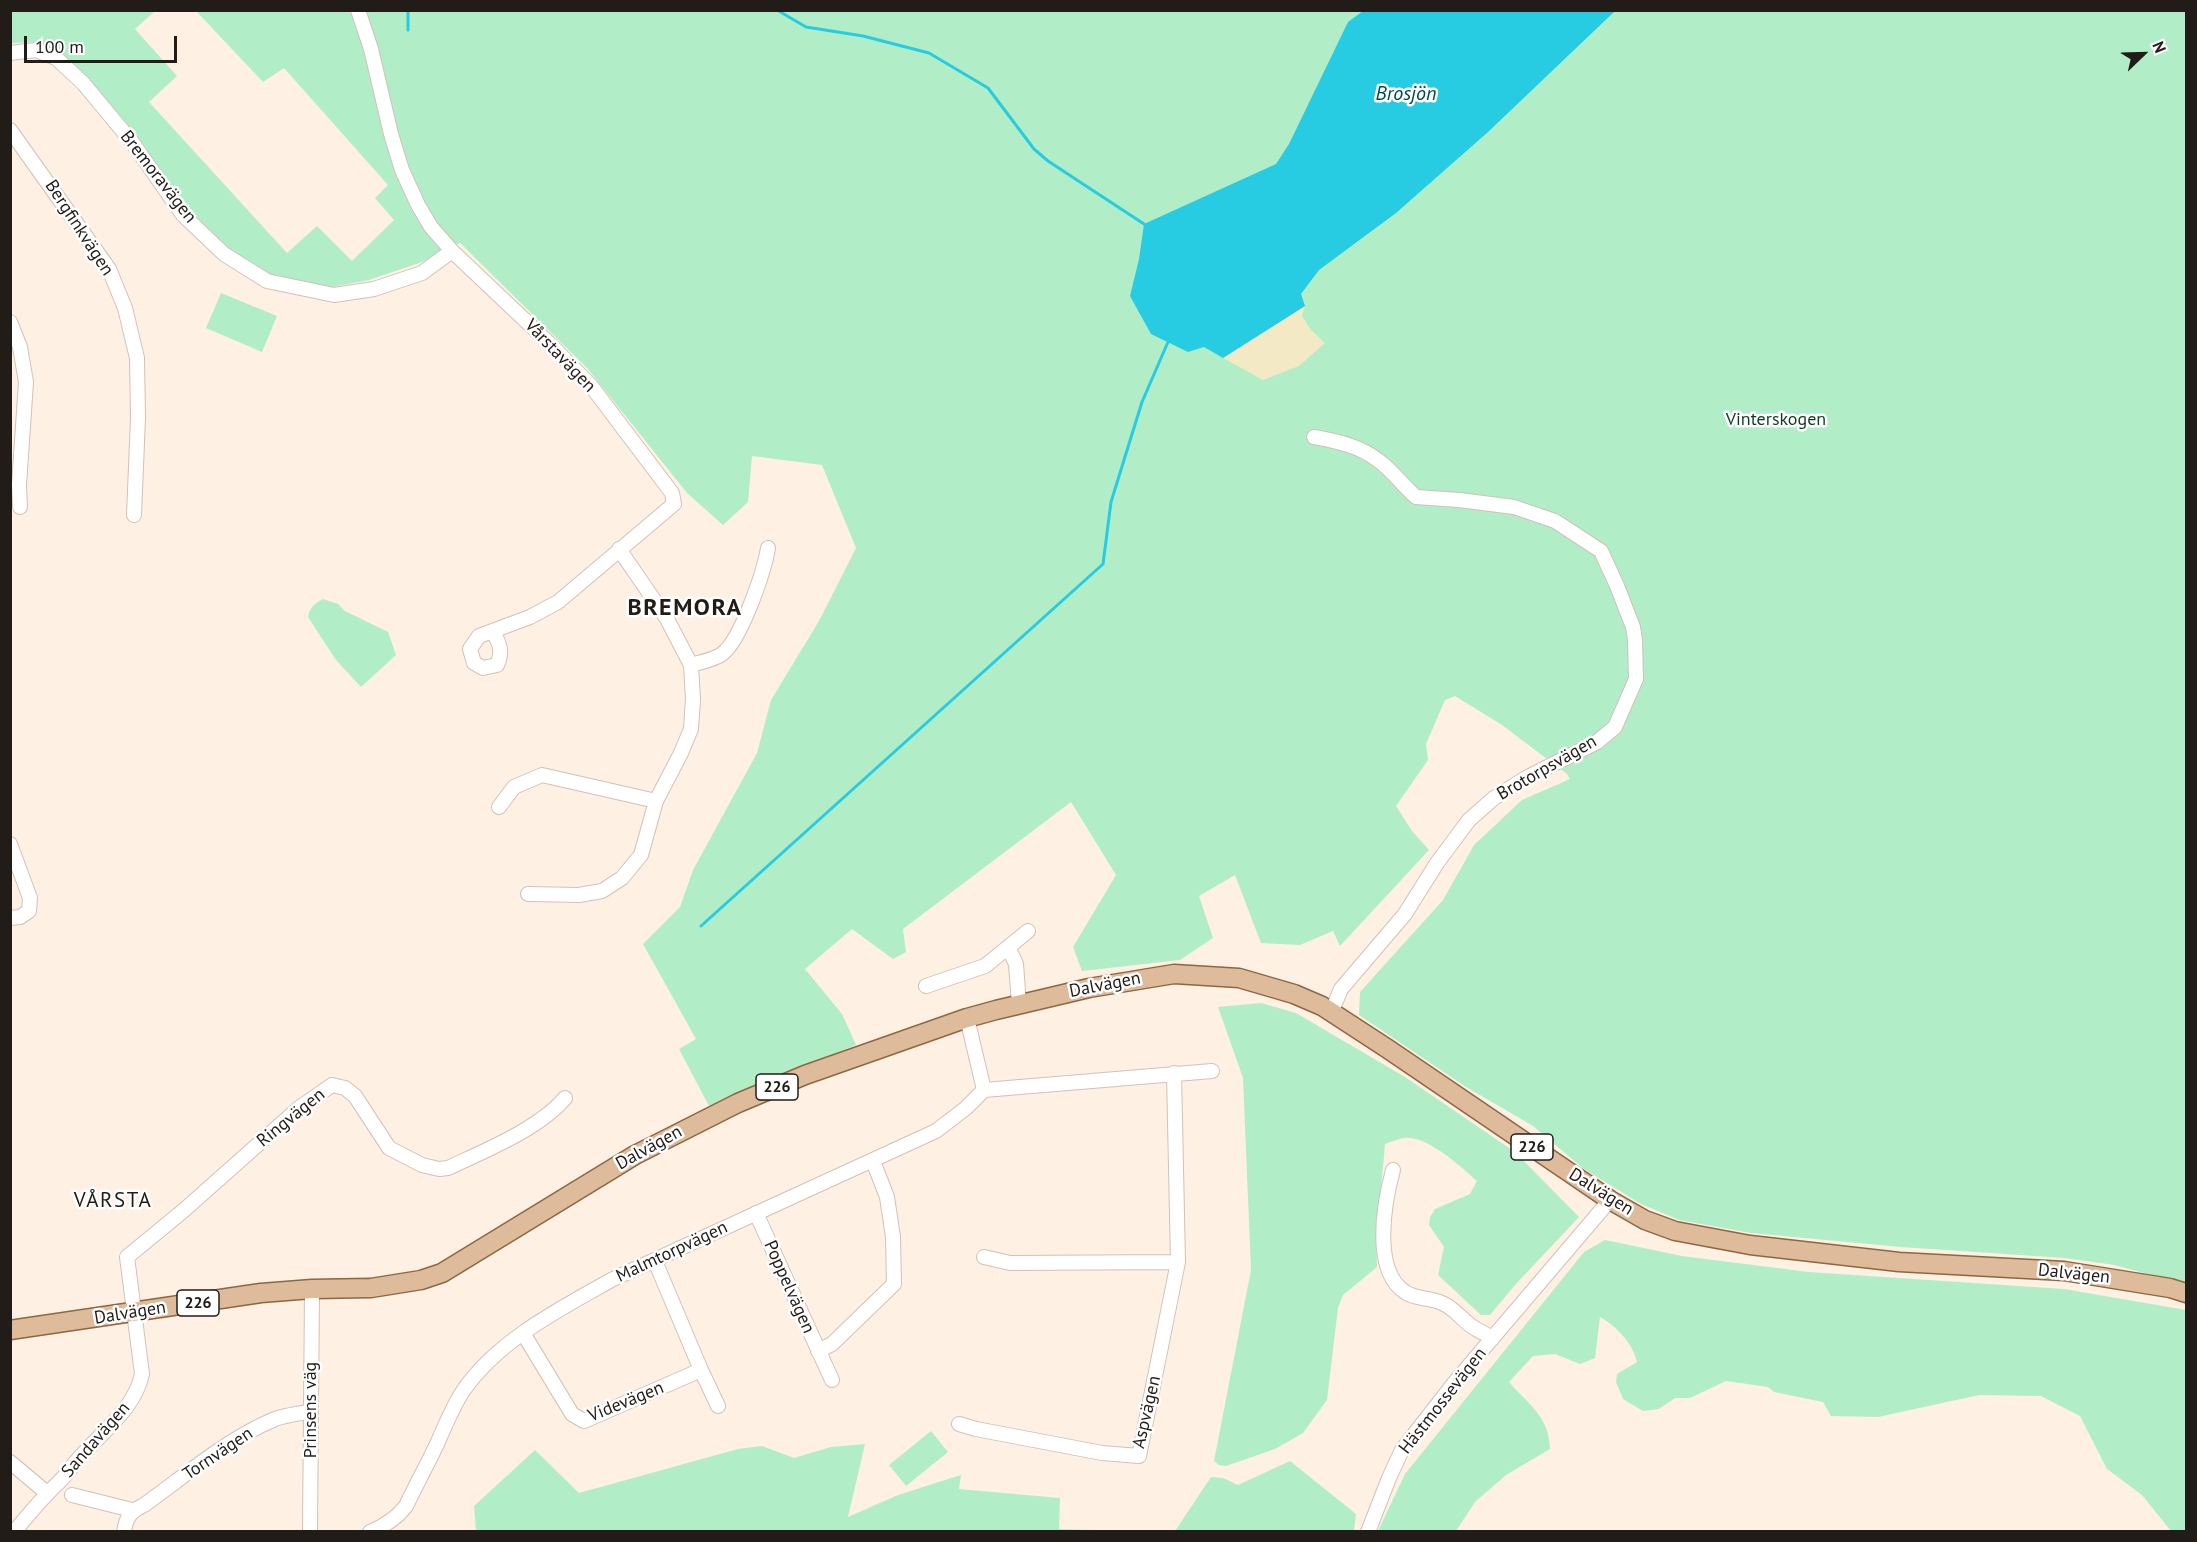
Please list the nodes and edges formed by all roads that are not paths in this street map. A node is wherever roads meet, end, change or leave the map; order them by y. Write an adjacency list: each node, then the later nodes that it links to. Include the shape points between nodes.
1 (358, 10): 4 (street, Vårstavägen, via 405,179 431,227)
2 (10, 53): 4 (street, Bremoravägen, via 36,50 56,58 83,83 132,142 183,215 224,254 267,281 334,295 374,289 422,273)
3 (10, 130): 8 (street, Bergfinkvägen, via 110,269 125,308 137,358)
4 (452, 251): 10 (street, Vårstavägen, via 592,387 672,493 674,504)
5 (10, 322): 7 (street, via 20,347 26,382)
6 (1314, 436): 22 (street, Brotorpsvägen, via 1365,452 1380,461 1416,497 1514,507 1555,521 1600,551 1617,586 1635,640 1636,679 1615,727 1597,742 1494,798 1469,820 1405,914 1341,989)
7 (20, 507)
8 (134, 515)
9 (768, 548): 12 (street, via 765,569 733,642 721,655)
10 (618, 549): 11 (street, Vårstavägen, via 558,602); 12 (street, via 667,619)
11 (493, 632)
12 (691, 665): 13 (street, via 691,729)
13 (656, 801): 14 (street, via 542,775 514,787); 16 (street, via 641,855 622,878 602,891 579,895)
14 (498, 807)
15 (10, 844): 17 (street, via 30,898 29,911)
16 (528, 894)
17 (10, 918)
18 (1028, 931): 19 (street)
19 (1008, 947): 20 (street, via 985,966); 21 (street, via 1016,964)
20 (926, 986)
21 (1018, 1004): 22 (main road, Dalvägen / 226, via 1149,976 1197,974 1259,983 1308,1000); 23 (main road, Dalvägen / 226)
22 (1331, 1013): 30 (main road, Dalvägen / 226)
23 (967, 1018): 26 (street); 35 (main road, Dalvägen / 226, via 805,1076 687,1127 442,1273 371,1288)
24 (1212, 1071): 25 (street)
25 (1174, 1073): 26 (street); 34 (street, Aspvägen)
26 (984, 1090): 28 (street, Malmtorpvägen, via 936,1131)
27 (565, 1098): 37 (street, Ringvägen, via 538,1122 455,1165 438,1169 390,1148 355,1096 332,1085 299,1108 127,1257)
28 (873, 1161): 31 (street, Malmtorpvägen); 41 (street, Poppelvägen, via 887,1197 894,1284 832,1344)
29 (1393, 1170): 40 (street, Hästmossevägen, via 1384,1246 1392,1281 1410,1295 1445,1304)
30 (1610, 1200): 36 (main road, Dalvägen / 226, via 1675,1231 1750,1245 1899,1262 2064,1271); 40 (street, Hästmossevägen)
31 (756, 1213): 33 (street, Malmtorpvägen); 41 (street, Poppelvägen)
32 (984, 1257): 34 (street, via 1010,1263)
33 (655, 1261): 39 (street, Malmtorpvägen, via 613,1279); 42 (street)
34 (1178, 1262): 46 (street, Aspvägen, via 1139,1456 1102,1453)
35 (312, 1289): 37 (main road, Dalvägen / 226); 45 (street, Prinsens väg)
36 (2187, 1293)
37 (134, 1312): 38 (main road, Dalvägen / 226); 48 (street, Sandavägen, via 142,1374 139,1390 107,1430)
38 (12, 1329)
39 (524, 1334): 42 (street, Videvägen, via 573,1414 584,1421); 54 (street, Malmtorpvägen, via 493,1358 464,1391 406,1506 396,1518)
40 (1492, 1339): 55 (street, Hästmossevägen, via 1402,1450)
41 (818, 1351): 43 (street)
42 (701, 1370): 44 (street)
43 (832, 1380)
44 (718, 1406)
45 (311, 1411): 50 (street, Tornvägen, via 278,1418 252,1430 144,1506); 53 (street, Prinsens väg)
46 (959, 1424)
47 (10, 1462): 48 (street, Sandavägen)
48 (47, 1492): 51 (street, Sandavägen)
49 (72, 1495): 50 (street)
50 (132, 1510): 52 (street)
51 (14, 1532)
52 (124, 1532)
53 (310, 1532)
54 (370, 1532)
55 (1368, 1532)

